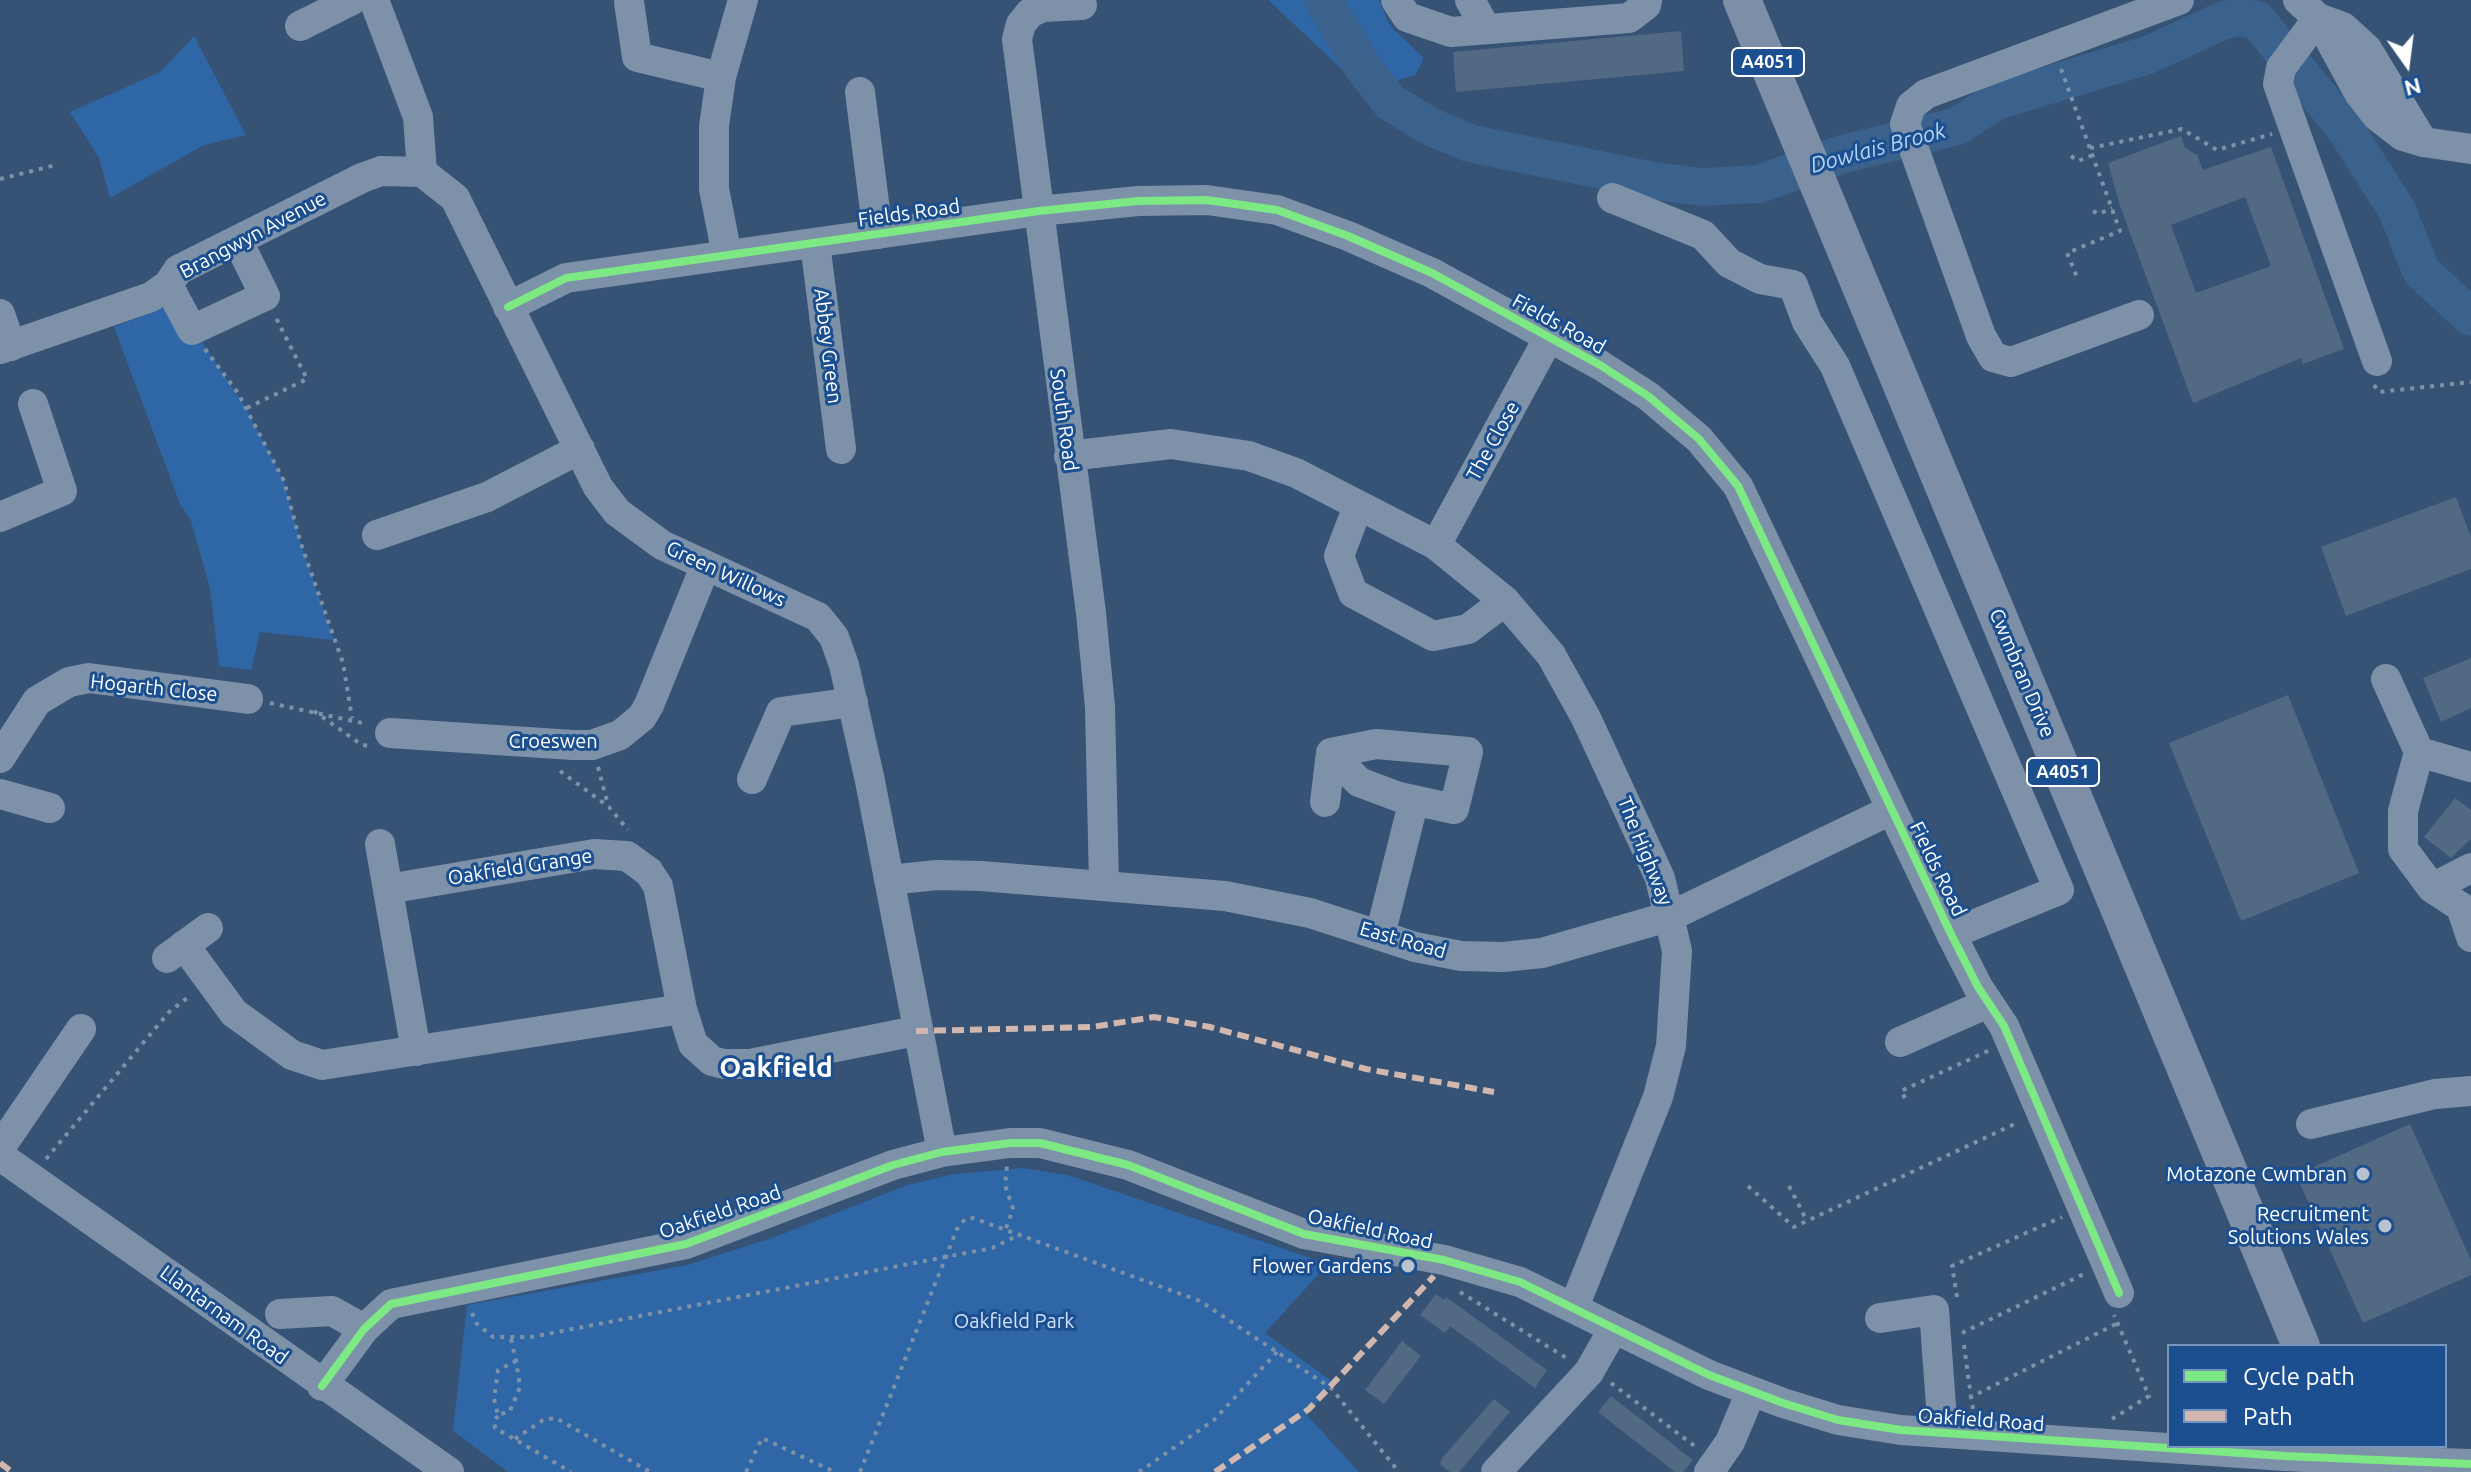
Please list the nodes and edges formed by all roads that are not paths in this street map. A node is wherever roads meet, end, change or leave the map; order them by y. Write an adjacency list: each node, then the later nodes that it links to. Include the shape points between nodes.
1 (352, 0): 12 (street)
2 (374, 0): 17 (street, via 418,117)
3 (743, 0): 14 (street)
4 (1396, 0): 13 (street, via 1407,17 1451,32)
5 (1470, 0): 13 (street)
6 (1647, 0): 13 (street, via 1629,18)
7 (1742, 0): 83 (main road, Cwmbran Drive / A4051)
8 (2179, 0): 27 (street, via 1926,94 1911,106 1908,141 1993,357 2011,362)
9 (625, 2): 14 (street, via 637,57)
10 (1082, 5): 19 (street, South Road, via 1030,13 1017,39)
11 (2308, 9): 16 (street, via 2377,116 2403,136); 30 (street, via 2278,84)
12 (300, 26)
13 (1486, 29)
14 (721, 77): 23 (street, via 713,159)
15 (860, 92): 20 (street)
16 (2471, 149)
17 (422, 172): 21 (street, Brangwyn Avenue, via 402,169 371,175); 25 (street, Green Willows, via 455,198)
18 (1612, 198): 62 (street, via 1703,235 1729,263 1760,279 1793,285 1807,322 1835,366 2059,890)
19 (1039, 211): 20 (street, Fields Road); 28 (street, Fields Road, via 1207,200 1277,210 1432,273); 34 (street, South Road)
20 (878, 234): 22 (street, Fields Road)
21 (238, 241): 24 (street, Brangwyn Avenue, via 178,270); 24 (street, via 265,296 192,330)
22 (815, 243): 23 (street, Fields Road); 33 (street, Abbey Green)
23 (727, 255): 25 (street, Fields Road, via 566,278)
24 (168, 285): 29 (street, Brangwyn Avenue, via 151,297)
25 (508, 307): 32 (street, Green Willows)
26 (0, 314): 29 (street)
27 (2139, 315)
28 (1549, 337): 38 (street, The Close); 54 (street, Fields Road, via 1648,396 1699,439 1738,486)
29 (5, 347)
30 (2377, 361)
31 (33, 404): 36 (street, via 62,491)
32 (580, 449): 37 (street, via 487,497); 39 (street, Green Willows, via 617,512 662,545)
33 (841, 449)
34 (1069, 456): 35 (street, The Highway, via 1171,444 1205,447 1296,473); 58 (street, South Road, via 1100,707)
35 (1358, 506): 38 (street, The Highway); 40 (street, via 1339,556 1353,593 1433,636 1468,629)
36 (0, 517)
37 (377, 535)
38 (1436, 545): 40 (street, The Highway)
39 (705, 567): 43 (street, Green Willows, via 818,617 834,637); 44 (street, Croeswen, via 642,717 620,735 592,745)
40 (1505, 601): 61 (street, The Highway, via 1551,655 1586,718 1660,878)
41 (2386, 679): 45 (street)
42 (248, 699): 47 (street, Hogarth Close, via 89,678 61,686 37,701)
43 (853, 702): 49 (street, via 781,712); 57 (street, Green Willows)
44 (383, 740)
45 (2419, 752): 48 (street); 59 (street, via 2403,811 2403,849)
46 (1331, 753): 51 (street, via 1359,782); 51 (street, via 1376,744 1468,752 1454,809); 52 (street)
47 (0, 758)
48 (2471, 767)
49 (752, 779)
50 (0, 794): 53 (street)
51 (1414, 800): 63 (street)
52 (1325, 802)
53 (50, 808)
54 (1891, 810): 61 (street, East Road); 62 (street, Fields Road)
55 (380, 844): 60 (street)
56 (2471, 868): 59 (street)
57 (889, 880): 58 (street, East Road, via 966,876); 69 (street, Green Willows)
58 (1104, 884): 63 (street, East Road, via 1266,902)
59 (2432, 888): 64 (street, via 2461,907)
60 (388, 889): 67 (street, Oakfield Grange, via 594,854 627,856 658,886); 71 (street)
61 (1671, 916): 63 (street, East Road, via 1542,953 1503,957 1461,956); 78 (street, The Highway, via 1677,1001 1668,1059 1658,1097)
62 (1951, 934): 66 (street, Fields Road)
63 (1380, 935)
64 (2471, 937)
65 (186, 944): 71 (street, via 234,1013 307,1063 337,1064)
66 (1988, 1003): 70 (street); 77 (street, Fields Road, via 2010,1040)
67 (682, 1009): 69 (street, via 693,1044 724,1064 750,1064); 71 (street)
68 (81, 1029): 74 (street)
69 (916, 1031): 75 (street, Green Willows)
70 (1900, 1042)
71 (416, 1051)
72 (2471, 1091): 73 (street, via 2435,1094)
73 (2311, 1124)
74 (0, 1148)
75 (942, 1152): 78 (street, Oakfield Road, via 1040,1143 1098,1156 1304,1234 1483,1270); 82 (street, Oakfield Road, via 893,1165 686,1244 391,1304)
76 (0, 1156): 84 (street, Llantarnam Road)
77 (2119, 1293)
78 (1574, 1307): 81 (street, Oakfield Road)
79 (280, 1314): 82 (street, via 332,1311)
80 (1880, 1318): 86 (street, via 1934,1310)
81 (1614, 1328): 85 (street, Oakfield Road); 92 (street, via 1589,1372)
82 (364, 1329): 84 (street, Oakfield Road)
83 (2300, 1344)
84 (322, 1386): 91 (street, Llantarnam Road)
85 (1751, 1392): 86 (street, Oakfield Road, via 1851,1423); 90 (street)
86 (1943, 1433): 88 (street, Oakfield Road)
87 (2344, 1448): 93 (main road)
88 (2106, 1458): 89 (street, Oakfield Road, bridge, via 2285,1456)
89 (2471, 1464)
90 (1713, 1468)
91 (449, 1472)
92 (1496, 1472)
93 (2353, 1472)

